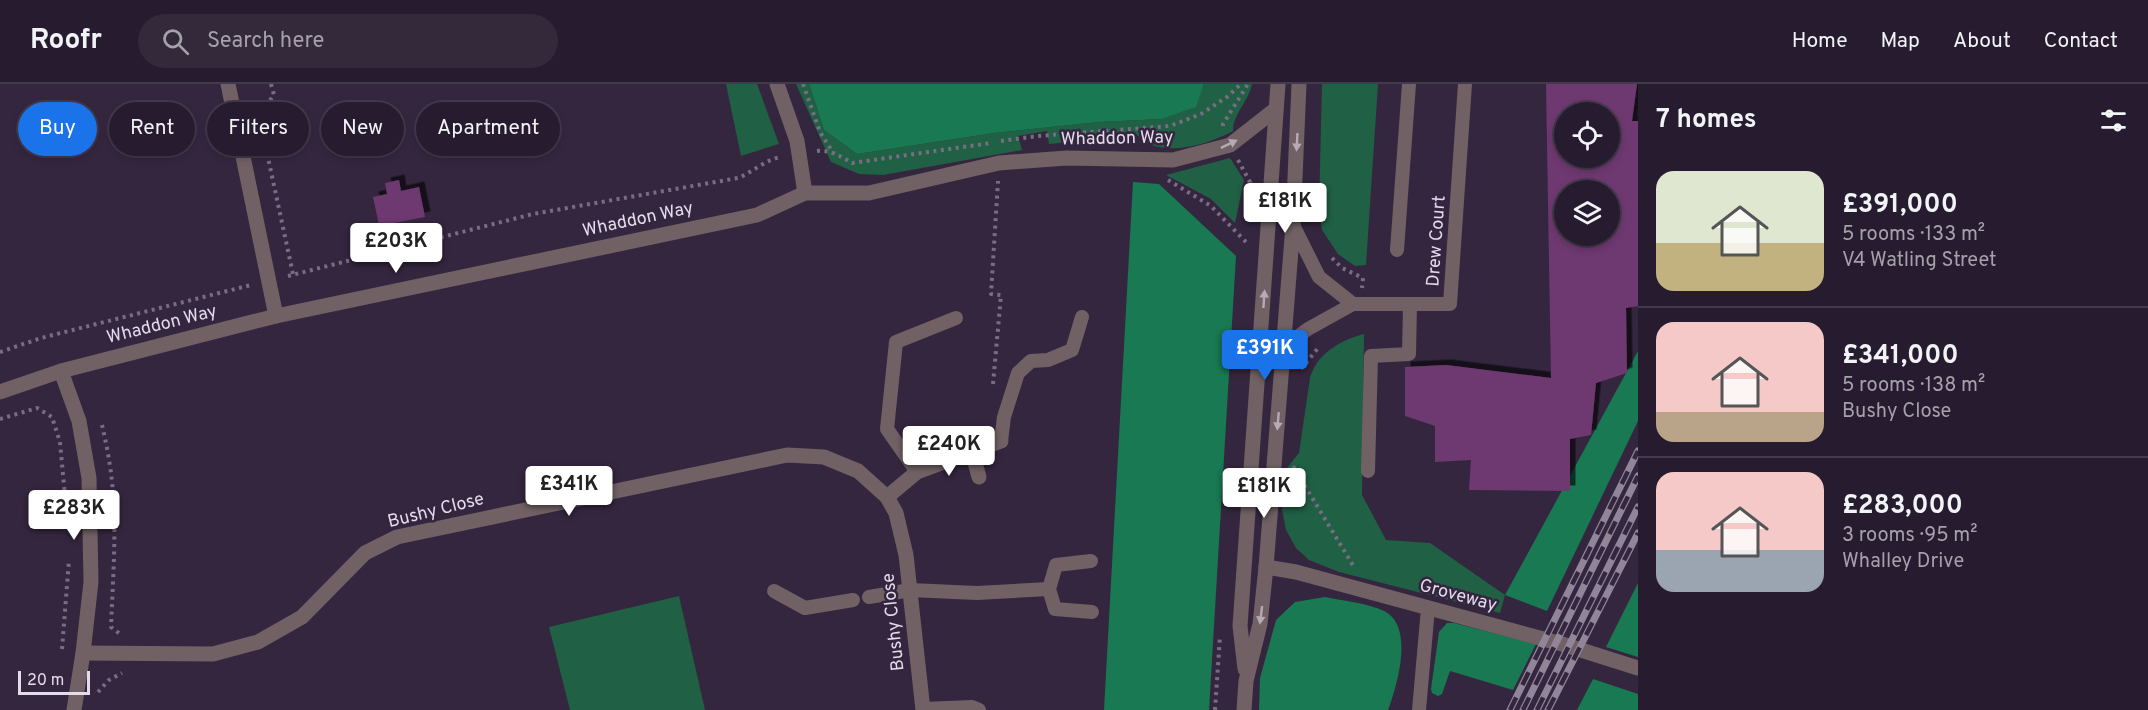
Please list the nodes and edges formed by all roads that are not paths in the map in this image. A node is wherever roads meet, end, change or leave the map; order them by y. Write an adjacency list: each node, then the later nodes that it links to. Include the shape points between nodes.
1 (228, 84): 13 (street)
2 (777, 84): 8 (street, via 800,153)
3 (1278, 84): 7 (street)
4 (1299, 84): 9 (street, one-way to 9)
5 (1409, 84): 10 (lane)
6 (1465, 84): 12 (lane, Drew Court, via 1450,304)
7 (1276, 109): 8 (street, Whaddon Way, one-way to 7, via 869,193 999,163 1067,158 1173,160 1230,146); 36 (street, one-way to 7, via 1240,626)
8 (805, 193): 13 (street, Whaddon Way, via 757,215)
9 (1293, 225): 11 (lane, via 1319,277); 16 (street)
10 (1397, 250)
11 (1353, 303): 12 (lane, Drew Court); 16 (lane)
12 (1410, 304): 21 (lane, via 1409,354 1371,356)
13 (276, 316): 17 (street, Whaddon Way)
14 (1082, 316): 19 (lane, via 1072,350 1048,360 1031,361 1018,373)
15 (956, 318): 22 (lane, via 896,342 887,429)
16 (1284, 347): 26 (street, one-way to 26)
17 (60, 371): 18 (street, Whaddon Way); 34 (street, via 79,422 89,478 92,582)
18 (0, 392)
19 (1001, 441): 20 (street)
20 (972, 452): 22 (street); 23 (street)
21 (1368, 471)
22 (916, 472): 24 (street)
23 (979, 477)
24 (888, 497): 28 (street, Bushy Close, via 899,523); 34 (street, Bushy Close, via 858,471 824,457 787,455 397,537 365,553 302,618 258,642 213,654)
25 (1091, 561): 27 (lane, via 1056,565)
26 (1266, 567): 32 (street, Groveway); 36 (street, one-way to 36, via 1260,624)
27 (1049, 589): 28 (lane, via 977,593); 33 (lane, via 1055,609)
28 (910, 590): 30 (lane); 37 (street, Bushy Close)
29 (774, 591): 31 (lane, via 805,608)
30 (869, 597)
31 (853, 600)
32 (1428, 608): 35 (street, Groveway); 41 (lane)
33 (1092, 612)
34 (83, 653): 38 (street)
35 (1638, 668)
36 (1246, 681): 40 (street)
37 (923, 709): 39 (lane)
38 (74, 710)
39 (979, 710)
40 (1244, 710)
41 (1419, 710)

